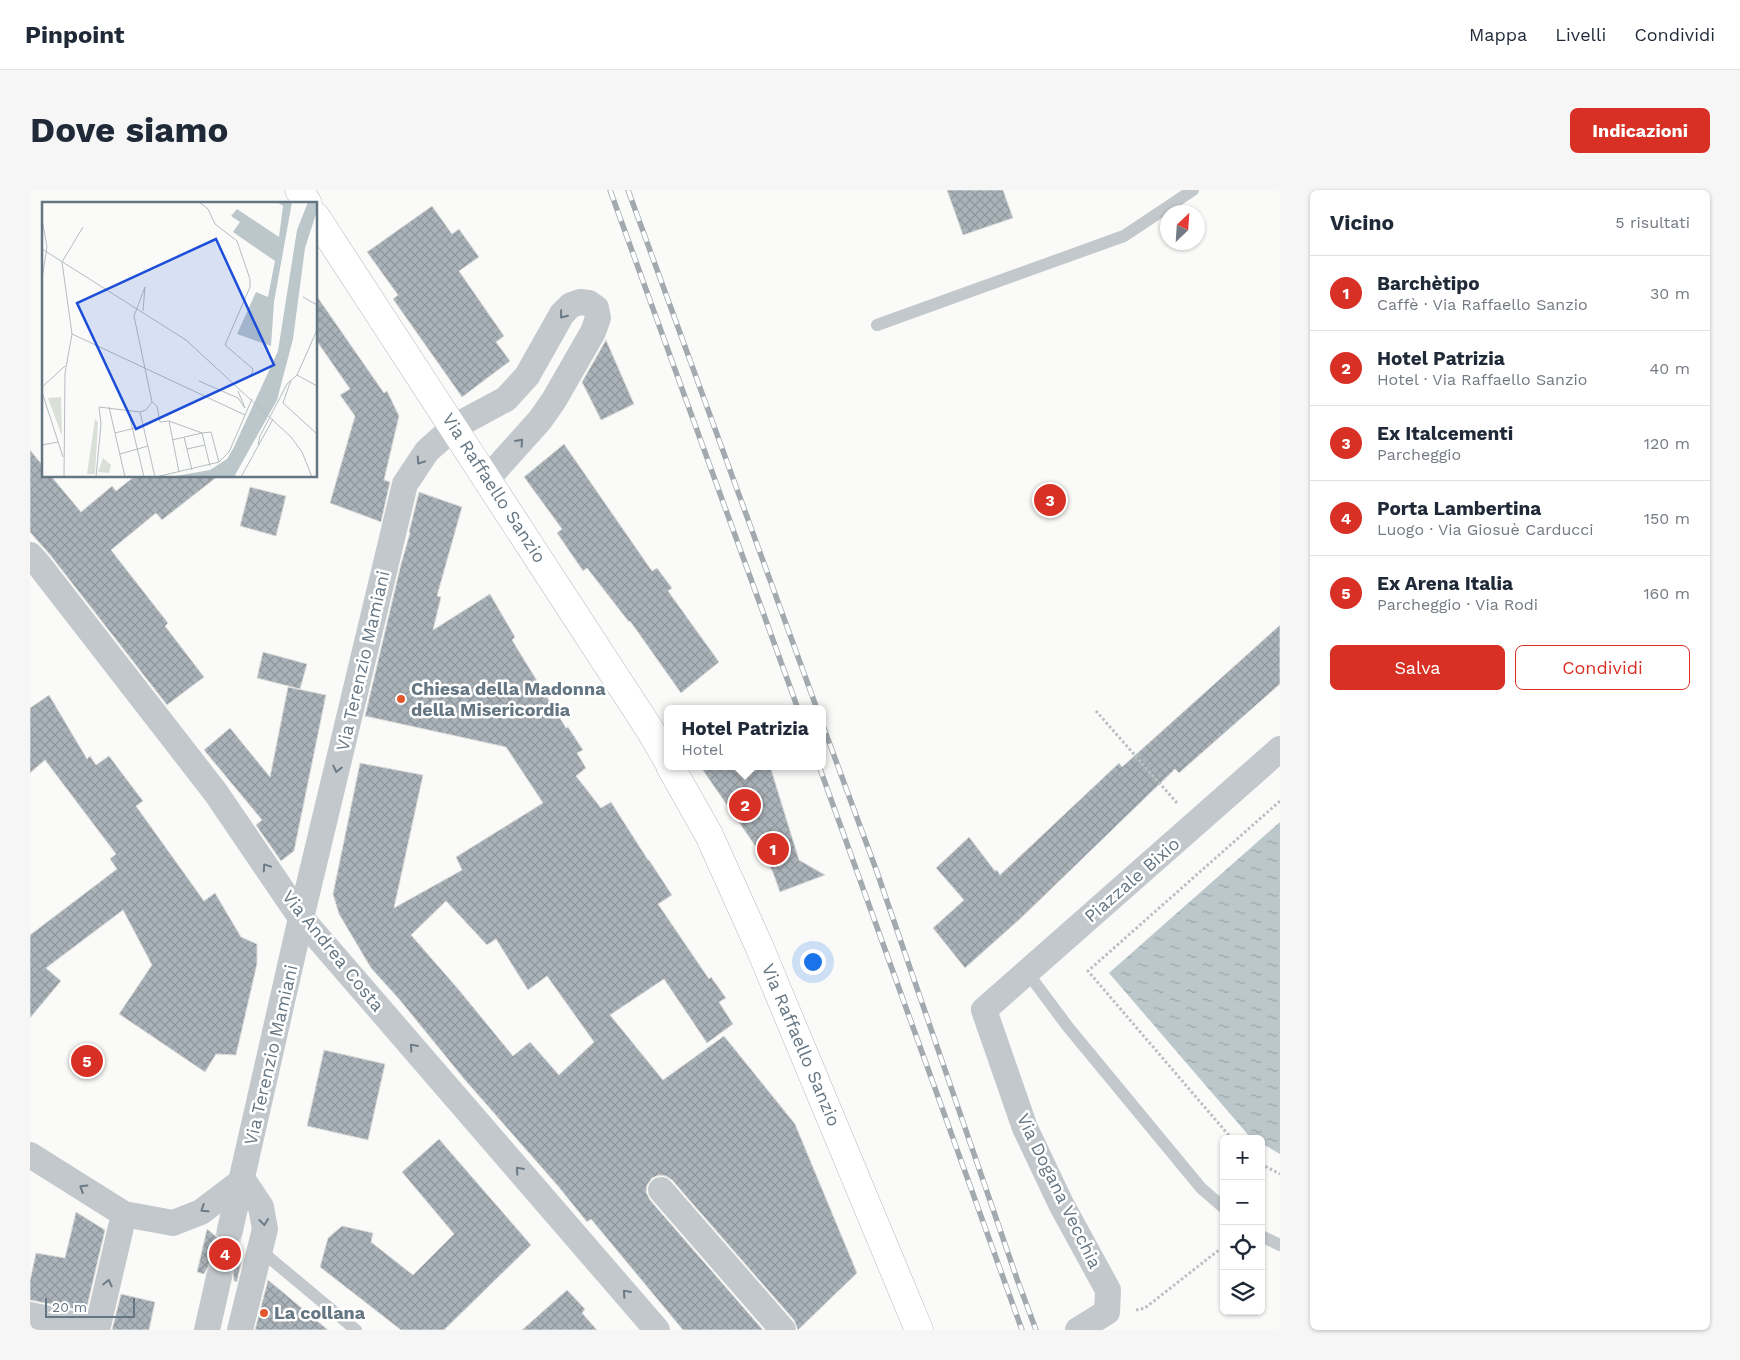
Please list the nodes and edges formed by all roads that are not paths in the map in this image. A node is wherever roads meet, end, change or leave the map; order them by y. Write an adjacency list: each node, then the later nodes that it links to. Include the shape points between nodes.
1 (299, 190): 3 (main road)
2 (1193, 190): 5 (lane, via 1124,236)
3 (307, 202)
4 (318, 220): 6 (main road, Via Raffaello Sanzio)
5 (877, 325)
6 (454, 427): 7 (main road, Via Raffaello Sanzio); 7 (street, Via Terenzio Mamiani, one-way to 6, via 554,400 593,332 598,318 596,308 589,302 571,305 562,314 527,376 506,399); 12 (street, Via Terenzio Mamiani, one-way to 12, via 427,451 405,484)
7 (488, 478): 10 (main road, Via Raffaello Sanzio)
8 (30, 555): 12 (street, Via Andrea Costa, one-way to 8, via 216,793)
9 (1280, 749): 13 (street, Piazzale Bixio)
10 (664, 754)
11 (672, 770): 32 (main road, Via Raffaello Sanzio, via 709,835 759,946)
12 (301, 918): 16 (street, Via Terenzio Mamiani); 30 (street, Via Andrea Costa, one-way to 12)
13 (1027, 972): 14 (street, Piazzale Bixio); 18 (lane, via 1200,1188)
14 (984, 1010): 33 (street, Via Dogana Vecchia, via 1025,1128 1061,1204 1108,1290 1107,1312)
15 (32, 1164): 19 (street, one-way to 15)
16 (243, 1180): 19 (street, one-way to 19, via 201,1212 173,1223); 20 (street, Via Terenzio Mamiani); 23 (street, one-way to 23, via 262,1206 265,1229)
17 (661, 1190): 31 (street)
18 (1220, 1205)
19 (124, 1214): 26 (street, one-way to 19)
20 (230, 1230)
21 (1265, 1238): 22 (lane)
22 (1280, 1245)
23 (260, 1250): 28 (street); 29 (lane)
24 (219, 1277): 27 (street)
25 (30, 1315): 26 (street)
26 (97, 1329)
27 (207, 1330)
28 (240, 1330)
29 (356, 1330)
30 (658, 1330)
31 (783, 1330)
32 (919, 1330)
33 (1078, 1330)

